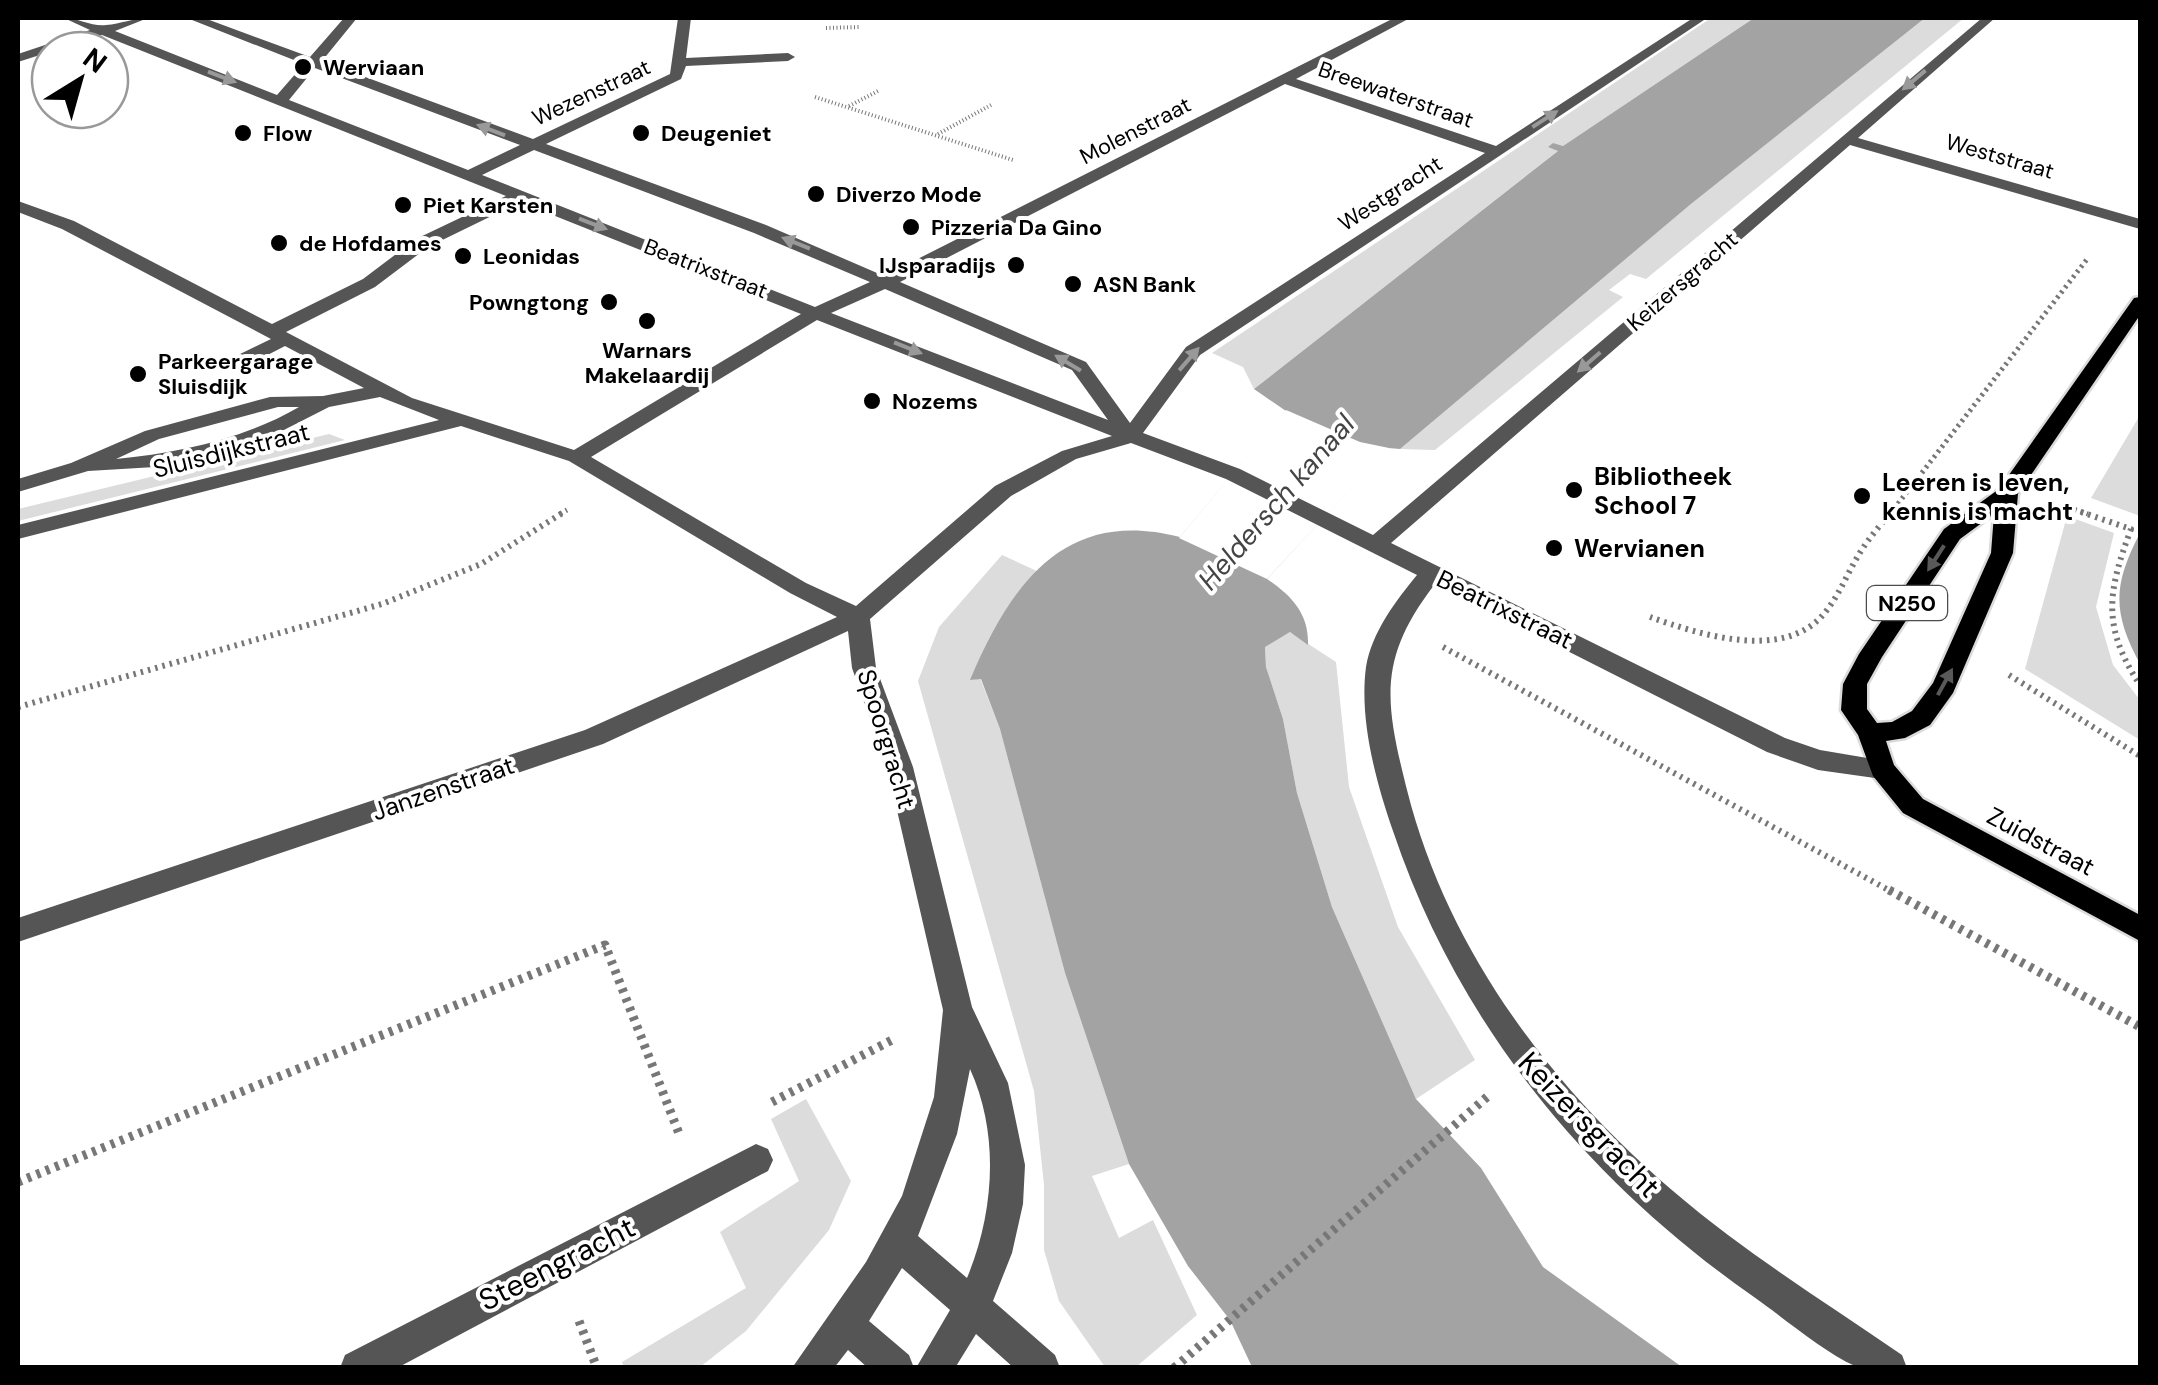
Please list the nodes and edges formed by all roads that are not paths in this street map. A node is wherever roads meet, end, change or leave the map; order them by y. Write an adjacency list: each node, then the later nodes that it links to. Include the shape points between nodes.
1 (70, 18): 9 (street, Beatrixstraat)
2 (142, 18): 9 (street)
3 (193, 18): 12 (street)
4 (351, 18): 12 (street)
5 (685, 18): 13 (street, Wezenstraat, via 676,46)
6 (1403, 18): 14 (street, Molenstraat)
7 (1701, 18): 18 (street, Westgracht, one-way to 7)
8 (1988, 18): 16 (street, Keizersgracht, one-way to 16)
9 (103, 30)
10 (130, 41): 15 (street, Beatrixstraat, one-way to 15)
11 (788, 57): 13 (street)
12 (312, 62): 15 (street); 17 (street, one-way to 12)
13 (680, 62): 17 (street, Wezenstraat, via 666,82)
14 (1282, 79): 18 (street, Breewaterstraat); 23 (street, Molenstraat)
15 (280, 100): 19 (street, Beatrixstraat)
16 (1844, 139): 22 (street, Weststraat); 35 (street, Keizersgracht, one-way to 35)
17 (532, 145): 19 (street, Wezenstraat); 23 (street, one-way to 17)
18 (1496, 151): 30 (street, Westgracht, one-way to 18, via 1193,351)
19 (470, 175): 20 (street, Beatrixstraat)
20 (520, 195): 25 (street, Beatrixstraat, one-way to 25); 26 (street, via 422,243 369,283)
21 (18, 206): 26 (street)
22 (2140, 224)
23 (886, 280): 25 (street); 30 (street, one-way to 23, via 1079,366)
24 (2140, 302): 33 (main road, N250)
25 (818, 312): 30 (street, Beatrixstraat, one-way to 30); 31 (street)
26 (280, 334): 27 (street); 28 (street)
27 (246, 359)
28 (385, 390): 29 (street); 32 (street, Sluisdijkstraat, via 281,413 155,462 78,468)
29 (458, 421): 31 (street); 34 (street, Sluisdijkstraat)
30 (1130, 436): 35 (street, Beatrixstraat, via 1233,474); 37 (street, via 1070,455 1003,492)
31 (576, 457): 37 (street)
32 (18, 486)
33 (2007, 494): 38 (main road, N250, one-way to 33, via 1896,731 1921,718 1944,687 2002,553); 38 (main road, N250, one-way to 38, via 1952,534 1871,654 1855,684 1854,710)
34 (18, 532)
35 (1374, 545): 36 (street, Beatrixstraat)
36 (1432, 573): 39 (street, Beatrixstraat, via 1776,745); 52 (street, Keizersgracht, via 1396,622 1378,665 1388,761 1418,873 1453,950 1526,1064 1602,1147 1692,1229)
37 (858, 617): 41 (street, Janzenstraat, via 594,737); 42 (street, Spoorgracht, via 864,668 900,767)
38 (1870, 733): 39 (main road, N250)
39 (1882, 770): 40 (main road, Zuidstraat / N250, via 1912,806)
40 (2140, 929)
41 (18, 930)
42 (957, 1007): 44 (street, Spoorgracht, via 951,1095); 45 (street, Spoorgracht, via 992,1082 1008,1164 995,1253)
43 (756, 1160): 47 (street, Steengracht)
44 (898, 1240): 45 (street); 46 (street, Spoorgracht)
45 (973, 1306): 50 (street, Spoorgracht); 51 (street)
46 (844, 1323): 48 (street, Spoorgracht); 49 (street)
47 (358, 1368)
48 (810, 1368)
49 (896, 1368)
50 (934, 1368)
51 (1042, 1368)
52 (1889, 1368)

